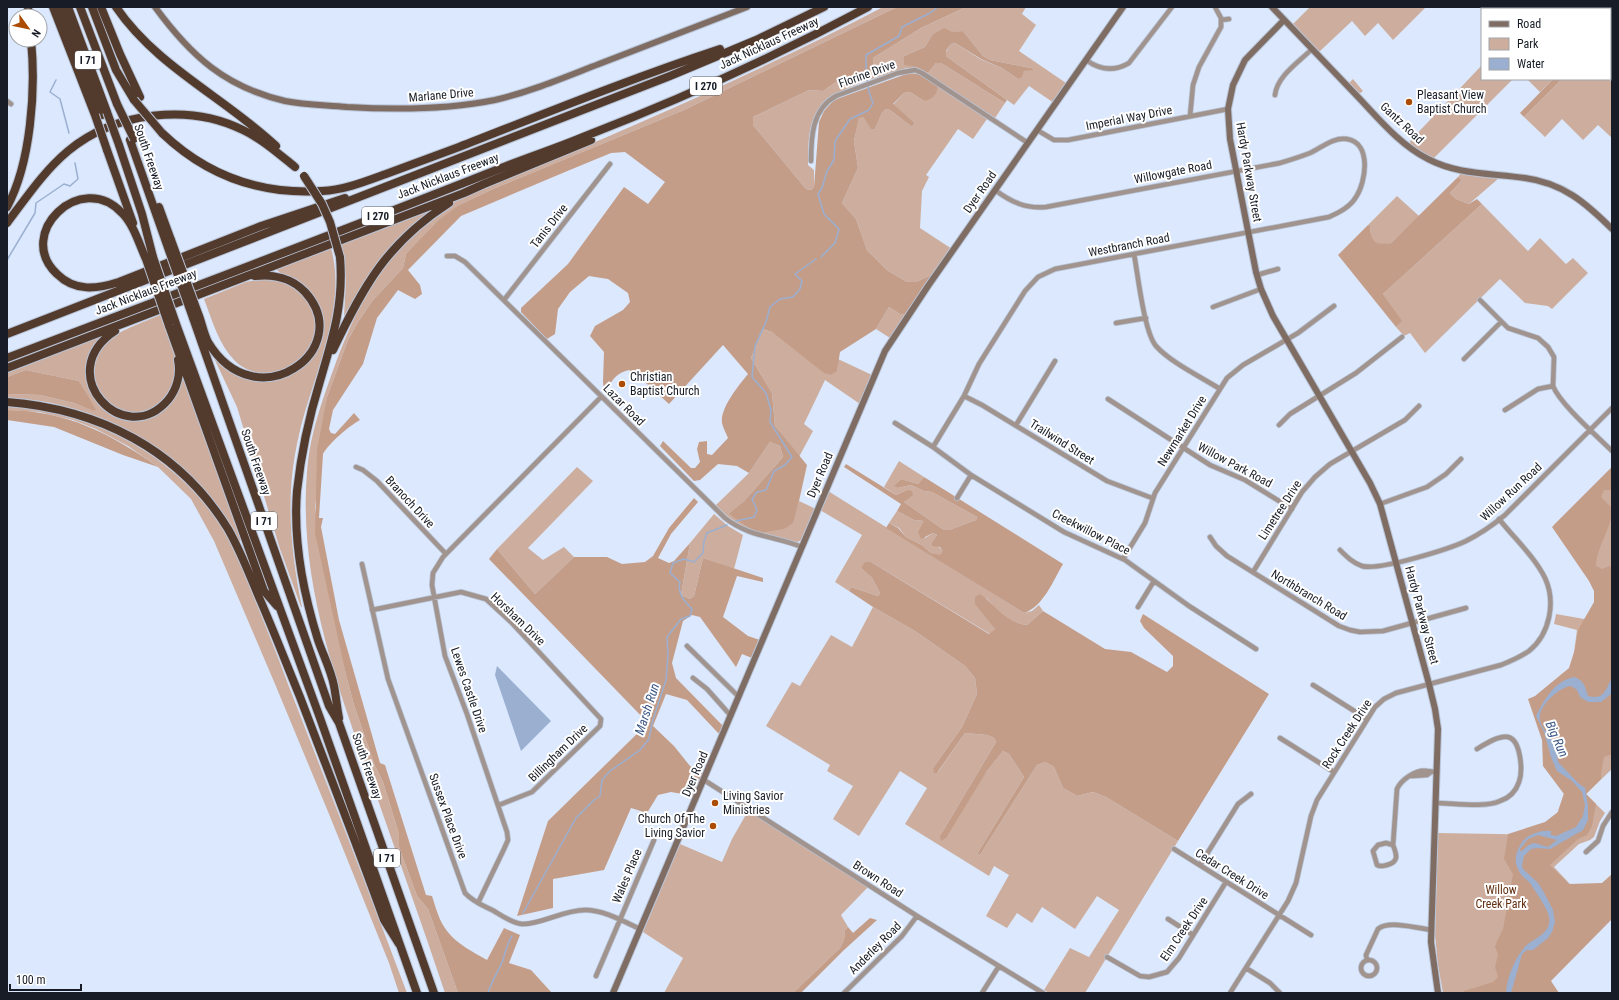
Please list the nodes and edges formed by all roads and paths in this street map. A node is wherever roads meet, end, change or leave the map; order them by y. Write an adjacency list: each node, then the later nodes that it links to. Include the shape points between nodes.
1 (54, 7): 26 (highway)
2 (60, 7): 26 (highway)
3 (68, 7): 26 (highway, South Freeway / I 71)
4 (80, 7): 55 (highway, South Freeway / I 71, bridge, via 132,140)
5 (92, 7): 24 (highway, via 116,70)
6 (101, 7): 24 (highway)
7 (116, 7): 35 (highway, via 154,52 262,133)
8 (155, 7): 9 (street, Marlane Drive, via 181,40 203,62 227,78 256,92 300,103 421,109 464,105 512,95 574,74)
9 (747, 7)
10 (824, 7): 19 (highway, Jack Nicklaus Freeway / I 270)
11 (868, 7): 27 (highway, Jack Nicklaus Freeway / I 270, via 773,55)
12 (1123, 7): 22 (street, Dyer Road)
13 (1172, 7): 22 (street, via 1129,63 1106,70)
14 (1214, 7): 17 (street, via 1219,12)
15 (1272, 7): 18 (street, Gantz Road)
16 (1229, 19): 17 (street)
17 (1221, 20): 28 (street, via 1221,27 1206,53 1193,85)
18 (1284, 20): 21 (street, Gantz Road); 25 (street, Hardy Parkway Street, via 1245,60 1233,85)
19 (756, 40): 24 (highway, bridge, via 715,51 414,164 335,190 306,192 265,189 227,177 192,158 162,133); 39 (highway, Jack Nicklaus Freeway / I 270)
20 (31, 48): 40 (highway, via 30,125 18,182)
21 (1312, 49): 23 (street, via 1283,77 1276,86); 42 (street, Gantz Road, via 1389,129 1419,154 1458,170 1527,178 1562,188 1586,204)
22 (1086, 60): 29 (street, Dyer Road)
23 (1275, 95)
24 (137, 99)
25 (1228, 109): 28 (street, Imperial Way Drive); 36 (street, Hardy Parkway Street)
26 (101, 114): 32 (highway, South Freeway / I 71, bridge); 32 (highway, bridge)
27 (638, 115): 38 (highway, via 590,140); 64 (highway, Jack Nicklaus Freeway / I 270)
28 (1190, 116): 29 (street, Imperial Way Drive, via 1068,140 1054,140)
29 (1037, 130): 31 (street, Dyer Road)
30 (1354, 142): 36 (street, Willowgate Road, via 1338,139 1280,163); 43 (street, Westbranch Road, via 1363,152 1364,165 1360,191 1351,204 1329,217)
31 (1028, 143): 33 (street, Florine Drive, via 919,72 909,70 832,98 816,118 811,138); 37 (street, Dyer Road)
32 (113, 147): 46 (highway); 46 (highway, South Freeway / I 71, via 142,214)
33 (811, 161)
34 (610, 164): 51 (street, Tanis Drive)
35 (295, 167): 41 (highway, via 254,136 222,121 191,116 147,116 108,127 68,151 47,172); 68 (highway, bridge, via 304,176 325,210 340,257 339,312)
36 (1236, 170): 37 (street, Willowgate Road, via 1036,208 1020,205); 43 (street, Hardy Parkway Street)
37 (995, 190): 96 (street, Dyer Road, via 889,344)
38 (464, 193): 49 (highway); 68 (highway, via 421,222 387,256 363,290)
39 (358, 198): 46 (highway, via 346,197 261,226 119,282 97,288 72,285 54,272 44,254 45,233 54,215 70,203 82,199 101,200 118,209 126,218); 61 (highway, Jack Nicklaus Freeway / I 270)
40 (7, 207)
41 (7, 223)
42 (1612, 229)
43 (1248, 232): 44 (street, Westbranch Road); 48 (street, Hardy Parkway Street)
44 (1134, 254): 57 (street); 71 (street, Westbranch Road, via 1055,269 1033,281 979,364)
45 (447, 256): 51 (street, Lazar Road, via 455,256 462,260)
46 (149, 258): 60 (highway, South Freeway / I 71, bridge)
47 (1278, 270): 48 (street)
48 (1257, 275): 50 (street, Hardy Parkway Street)
49 (236, 281): 55 (highway, via 256,276 282,278 294,282 310,297 319,320 319,328 310,355 300,365 281,376 271,377 248,375 237,370 227,365 208,341); 56 (highway)
50 (1261, 290): 54 (street); 63 (street, Hardy Parkway Street)
51 (504, 300): 73 (street, Lazar Road)
52 (1480, 300): 58 (street)
53 (1334, 306): 63 (street, Newmarket Drive)
54 (1213, 307)
55 (196, 317): 118 (highway, South Freeway / I 71, via 329,706)
56 (142, 318): 60 (highway, via 104,339 91,359 89,369 94,390 101,400 110,409 130,417 140,417 157,410 172,395 179,374); 67 (highway)
57 (1146, 318): 59 (street); 70 (street, via 1151,337 1161,351)
58 (1501, 322): 65 (street); 69 (street, via 1515,332 1538,338 1548,346 1554,357)
59 (1116, 323)
60 (172, 324): 143 (highway, South Freeway / I 71, via 280,609)
61 (7, 334)
62 (1402, 337): 72 (street, via 1356,373)
63 (1286, 339): 70 (street, Newmarket Drive, via 1234,370); 72 (street, Hardy Parkway Street)
64 (7, 358)
65 (1464, 359)
66 (1055, 361): 80 (street)
67 (7, 368)
68 (323, 370): 118 (highway, via 305,440 297,492 296,519 306,594 334,685)
69 (1553, 386): 78 (street, via 1538,389); 82 (street, via 1562,400)
70 (1220, 389): 84 (street, Newmarket Drive)
71 (964, 396): 80 (street, Trailwind Street); 83 (street, Westbranch Road)
72 (1319, 396): 81 (street, via 1290,414); 86 (street, Hardy Parkway Street)
73 (601, 397): 96 (street, Lazar Road, via 732,524 746,532); 98 (street, Lewes Castle Drive)
74 (1108, 399): 84 (street, Willow Park Road)
75 (7, 402): 143 (highway, via 48,407 84,416 123,431 172,464 206,498 228,529 244,561 281,648 384,920)
76 (1419, 406): 86 (street, Limetree Drive, via 1405,420)
77 (1612, 408): 82 (street, Willow Run Road)
78 (1505, 410)
79 (896, 423): 83 (street, Creekwillow Place)
80 (1016, 425): 91 (street, Trailwind Street, via 1107,481)
81 (1278, 425)
82 (1591, 429): 85 (street); 94 (street, Willow Run Road)
83 (933, 447): 89 (street, Creekwillow Place)
84 (1183, 449): 91 (street, Newmarket Drive); 93 (street, Willow Park Road, via 1215,468 1245,480)
85 (1612, 451)
86 (1351, 452): 92 (street, Hardy Parkway Street); 93 (street, Limetree Drive, via 1330,464 1315,477)
87 (1461, 459): 92 (street, via 1446,474 1427,487)
88 (356, 467): 98 (street, Branoch Drive, via 377,481)
89 (971, 475): 90 (street); 99 (street, Creekwillow Place, via 1064,532)
90 (957, 498)
91 (1152, 498): 99 (street, Newmarket Drive, via 1145,523)
92 (1380, 504): 100 (street, Hardy Parkway Street)
93 (1292, 509): 102 (street, Limetree Drive)
94 (1499, 519): 100 (street, Willow Run Road, via 1459,544); 112 (street, Rock Creek Drive, via 1536,564 1547,584 1551,606 1546,628 1533,647 1515,660)
95 (1210, 537): 102 (street, Northbranch Road, via 1227,556)
96 (802, 547): 114 (street, Dyer Road)
97 (1340, 550): 100 (street, Willow Run Road, via 1350,560 1364,566)
98 (446, 554): 104 (street, Lewes Castle Drive, via 433,573)
99 (1123, 559): 103 (street, Creekwillow Place)
100 (1396, 562): 108 (street, Hardy Parkway Street)
101 (362, 564): 107 (street, Sussex Place Drive)
102 (1253, 572): 108 (street, Northbranch Road, via 1329,620 1350,630 1372,632)
103 (1154, 581): 105 (street); 110 (street, Creekwillow Place)
104 (434, 596): 107 (street, Horsham Drive); 116 (street, Horsham Drive, via 461,592 486,599 511,622); 126 (street, Lewes Castle Drive, via 445,656)
105 (1138, 607)
106 (1466, 608): 108 (street, Northbranch Road)
107 (372, 610): 134 (street, Sussex Place Drive, via 388,679 460,881 467,895)
108 (1412, 623): 112 (street, Hardy Parkway Street)
109 (687, 646): 114 (street)
110 (1256, 649)
111 (693, 678): 115 (street, via 707,689)
112 (1429, 684): 117 (street, Rock Creek Drive, via 1384,699); 122 (street, Hardy Parkway Street, via 1438,729)
113 (1313, 685): 117 (street)
114 (739, 697): 115 (street, Dyer Road)
115 (731, 716): 123 (street, Dyer Road)
116 (601, 719): 126 (street, Billingham Drive, via 600,726 532,792)
117 (1367, 719): 121 (street, Rock Creek Drive)
118 (340, 723): 150 (highway, South Freeway / I 71)
119 (1280, 738): 121 (street)
120 (1477, 749): 125 (street, via 1502,737 1515,741 1521,768 1519,781 1512,793 1495,803)
121 (1334, 772): 135 (street, Rock Creek Drive, via 1310,816 1296,883)
122 (1434, 772): 125 (street, Hardy Parkway Street); 129 (street, via 1426,770 1415,773 1403,780 1397,789)
123 (704, 780): 136 (street, Brown Road); 139 (street, Dyer Road)
124 (1251, 794): 132 (street, via 1238,804)
125 (1436, 802): 140 (street, Hardy Parkway Street)
126 (499, 805): 134 (street, Lewes Castle Drive, via 508,840)
127 (1612, 812): 131 (street, via 1603,826 1598,841)
128 (654, 840): 138 (street, Wales Place)
129 (1393, 845): 129 (street, via 1393,864 1381,867 1377,865 1373,851 1375,847 1386,843)
130 (1174, 849): 132 (street, Cedar Creek Drive)
131 (1586, 852)
132 (1200, 865): 133 (street, Cedar Creek Drive)
133 (1226, 882): 135 (street, Cedar Creek Drive); 141 (street, Elm Creek Drive)
134 (478, 903): 138 (street, Sussex Place Drive, via 521,924 573,910 599,912)
135 (1279, 915): 142 (street, Cedar Creek Drive); 147 (street, Rock Creek Drive)
136 (917, 916): 146 (street, Brown Road); 152 (street, Anderley Road, via 902,936)
137 (1168, 919): 141 (street)
138 (620, 920): 139 (street, Sussex Place Drive); 148 (street, Wales Place)
139 (640, 929): 151 (street, Dyer Road)
140 (1431, 930): 145 (street, via 1385,924 1378,929 1366,955); 157 (street, Hardy Parkway Street)
141 (1193, 935): 144 (street, Elm Creek Drive, via 1174,965 1167,972 1158,975 1140,976)
142 (1311, 935)
143 (399, 944): 149 (highway, South Freeway / I 71)
144 (1107, 957)
145 (1367, 960)
146 (999, 966): 153 (street); 154 (street, Brown Road)
147 (1246, 968): 155 (street, Rock Creek Drive); 156 (street, via 1270,983)
148 (596, 976)
149 (417, 993)
150 (434, 993)
151 (613, 993)
152 (844, 993)
153 (982, 993)
154 (1043, 993)
155 (1230, 993)
156 (1280, 993)
157 (1438, 993)

